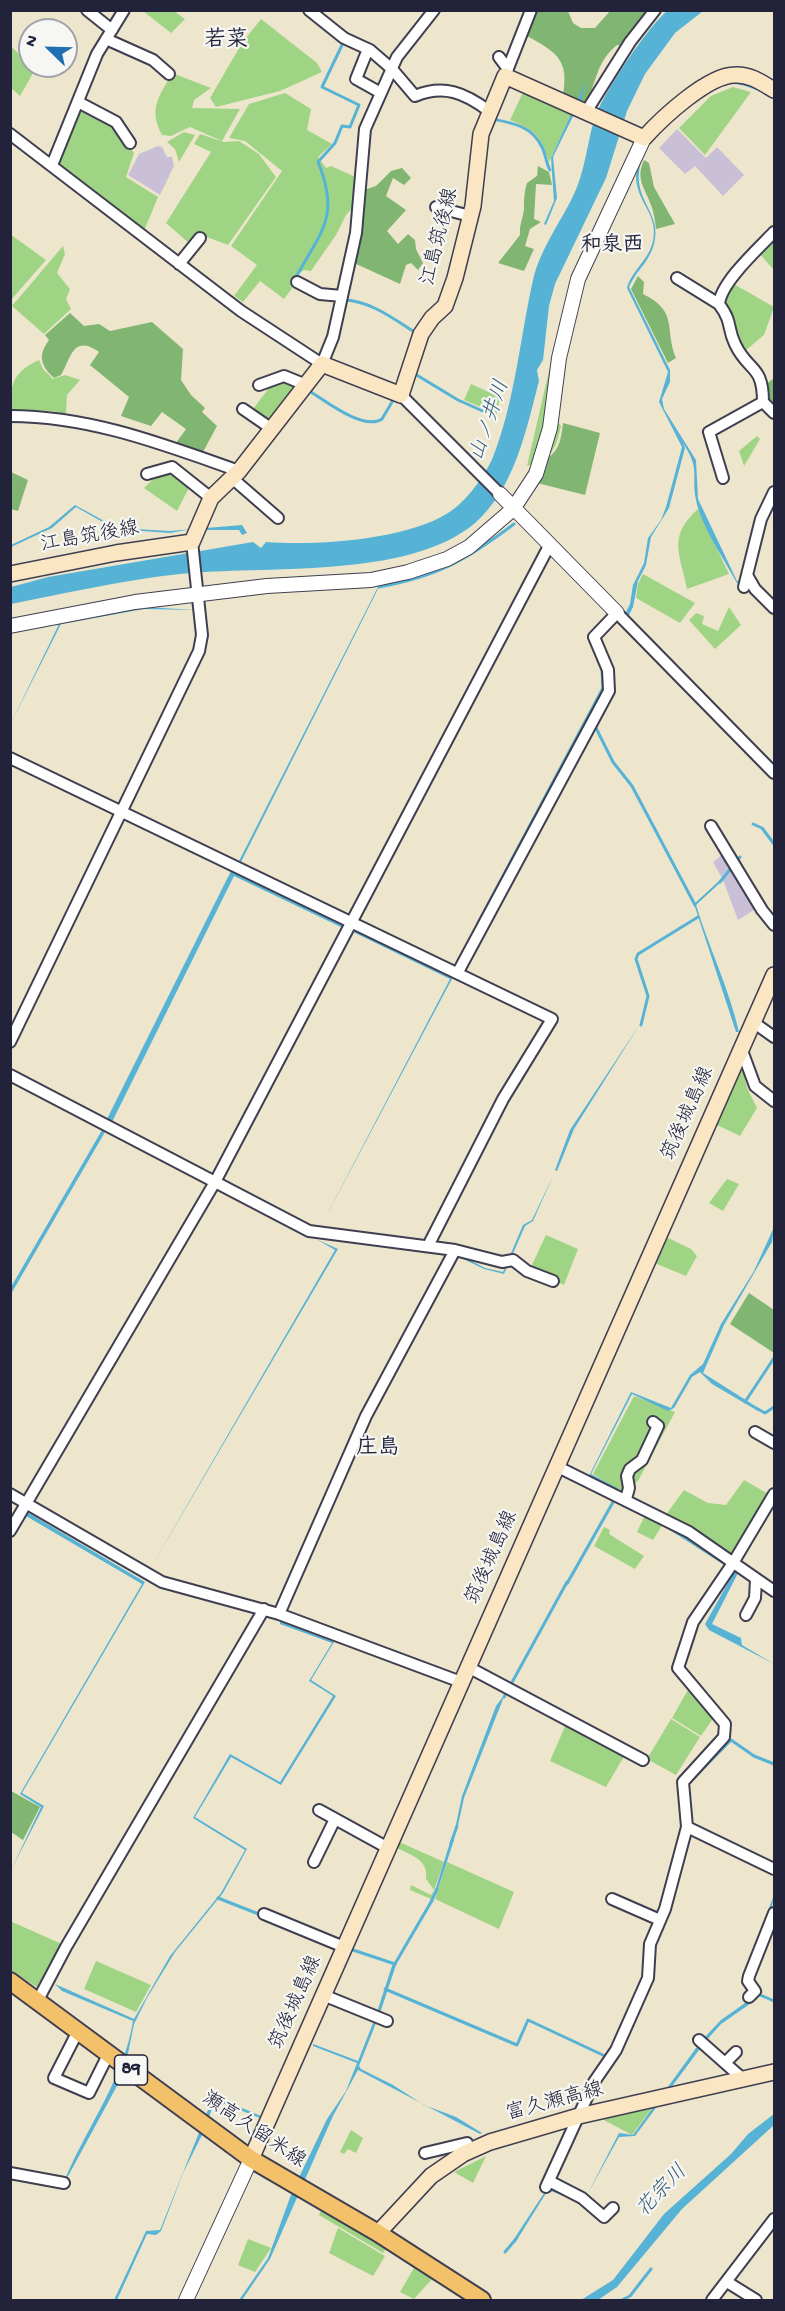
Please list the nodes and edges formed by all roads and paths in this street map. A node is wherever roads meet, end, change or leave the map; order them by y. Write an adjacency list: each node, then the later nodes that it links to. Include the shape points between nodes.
1 (87, 10): 7 (street)
2 (123, 10): 7 (street)
3 (309, 10): 8 (street, via 344,38)
4 (434, 10): 10 (street)
5 (531, 10): 11 (street)
6 (655, 10): 17 (street, via 630,42)
7 (109, 34): 12 (street); 15 (street)
8 (368, 50): 10 (street); 14 (street, via 356,79)
9 (499, 57): 11 (street)
10 (392, 69): 14 (street); 16 (street, via 415,96 439,89 455,91)
11 (507, 73): 16 (main road, 江島筑後線); 17 (main road)
12 (169, 74)
13 (772, 89): 19 (main road, via 748,76 720,77)
14 (381, 93): 29 (street, via 365,129 356,233)
15 (78, 102): 20 (street, via 116,122); 21 (street)
16 (489, 111): 23 (main road, 江島筑後線, via 481,134)
17 (588, 113): 19 (main road)
18 (10, 134): 21 (street)
19 (644, 138): 46 (street, via 578,279 559,358 550,428 536,474)
20 (130, 143)
21 (52, 165): 26 (street)
22 (436, 207): 23 (street)
23 (470, 216): 34 (main road, 江島筑後線, via 445,306 421,334)
24 (774, 232): 30 (street, via 743,265)
25 (200, 238): 26 (street)
26 (179, 264): 31 (street, via 241,312)
27 (677, 278): 30 (street)
28 (297, 282): 29 (street, via 320,294)
29 (342, 296): 31 (street)
30 (719, 304): 35 (street, via 729,318 734,343 763,380)
31 (322, 364): 33 (main road); 34 (main road)
32 (259, 384): 33 (street, via 284,376)
33 (306, 385): 39 (main road)
34 (401, 395): 44 (street)
35 (764, 402): 37 (street); 42 (street, via 709,432)
36 (243, 409): 39 (street)
37 (774, 413)
38 (10, 416): 41 (street, via 72,421 131,433)
39 (272, 429): 41 (main road)
40 (147, 474): 45 (street, via 172,467)
41 (236, 475): 45 (main road); 47 (street)
42 (723, 478)
43 (774, 492): 51 (street, via 761,519)
44 (500, 494): 46 (street)
45 (211, 498): 49 (main road)
46 (513, 509): 48 (street); 53 (street, via 469,547 408,572 371,580 267,586)
47 (278, 518)
48 (549, 546): 55 (street); 61 (street)
49 (193, 547): 50 (main road, 江島筑後線, via 104,555); 53 (street)
50 (10, 574)
51 (747, 575): 52 (street); 54 (street)
52 (744, 587)
53 (199, 595): 56 (street, via 135,602); 59 (street, via 199,651)
54 (774, 608)
55 (617, 613): 58 (street); 63 (street, via 594,637 608,670 609,691)
56 (10, 626)
57 (10, 758): 59 (street)
58 (774, 773)
59 (122, 812): 61 (street); 67 (street)
60 (711, 826): 62 (street)
61 (351, 922): 63 (street); 71 (street)
62 (774, 925)
63 (458, 972): 72 (street, via 552,1019 503,1100)
64 (774, 975): 65 (main road, 筑後城島線)
65 (753, 1022): 66 (street); 68 (main road, 筑後城島線)
66 (774, 1037)
67 (10, 1042)
68 (741, 1048): 70 (street, via 755,1086); 78 (main road, 筑後城島線)
69 (10, 1075): 71 (street)
70 (774, 1101)
71 (215, 1182): 72 (street, via 309,1231); 82 (street)
72 (428, 1246): 73 (street)
73 (455, 1250): 74 (street, via 502,1262 513,1260 527,1271); 88 (street, via 366,1416)
74 (553, 1281)
75 (653, 1422): 81 (street, via 658,1426 642,1460 627,1476)
76 (755, 1432): 77 (street)
77 (774, 1443)
78 (556, 1466): 81 (street); 90 (main road, 筑後城島線)
79 (10, 1494): 82 (street)
80 (774, 1494): 84 (street)
81 (626, 1499): 84 (street, via 689,1532)
82 (26, 1503): 83 (street); 87 (street, via 162,1582)
83 (10, 1531)
84 (733, 1563): 85 (street); 95 (street, via 693,1622 678,1668 725,1724 723,1737 683,1782)
85 (756, 1579): 86 (street); 89 (street, via 755,1598)
86 (774, 1591)
87 (264, 1609): 88 (street); 107 (street)
88 (279, 1614): 91 (street)
89 (746, 1615)
90 (468, 1667): 91 (main road, 筑後城島線); 92 (street)
91 (461, 1682): 96 (main road, 筑後城島線)
92 (643, 1760)
93 (319, 1810): 94 (street)
94 (335, 1819): 96 (street); 97 (street)
95 (687, 1827): 98 (street); 102 (street)
96 (388, 1848): 103 (main road, 筑後城島線)
97 (314, 1862)
98 (774, 1869)
99 (612, 1899): 102 (street)
100 (774, 1913): 106 (street, via 749,1976 755,1991)
101 (264, 1914): 103 (street)
102 (660, 1920): 116 (street, via 651,1944 648,1978 616,2050 594,2082)
103 (344, 1947): 105 (main road, 筑後城島線)
104 (10, 1981): 107 (main road, 瀬高久留米線 / 89)
105 (323, 1995): 108 (street); 119 (main road, 筑後城島線)
106 (749, 1997)
107 (38, 2000): 109 (main road, 瀬高久留米線 / 89)
108 (387, 2021)
109 (78, 2031): 112 (main road, 瀬高久留米線 / 89); 112 (street, via 54,2078 89,2093)
110 (699, 2040): 113 (street)
111 (736, 2052): 113 (street)
112 (111, 2055): 119 (main road, 瀬高久留米線 / 89)
113 (725, 2063): 115 (street)
114 (774, 2072): 115 (main road, 富久瀬高線)
115 (742, 2079): 116 (main road, 富久瀬高線)
116 (579, 2116): 122 (street, via 547,2184 582,2198 604,2217); 124 (main road, 富久瀬高線, via 463,2154 431,2176)
117 (466, 2143): 118 (street)
118 (425, 2153)
119 (251, 2159): 124 (main road, 瀬高久留米線 / 89); 126 (street)
120 (12, 2176): 121 (street)
121 (63, 2183)
122 (613, 2208)
123 (774, 2220): 125 (street)
124 (378, 2233): 127 (main road, 瀬高久留米線 / 89)
125 (727, 2282): 128 (street); 129 (street)
126 (186, 2301)
127 (482, 2301)
128 (712, 2301)
129 (756, 2301)

